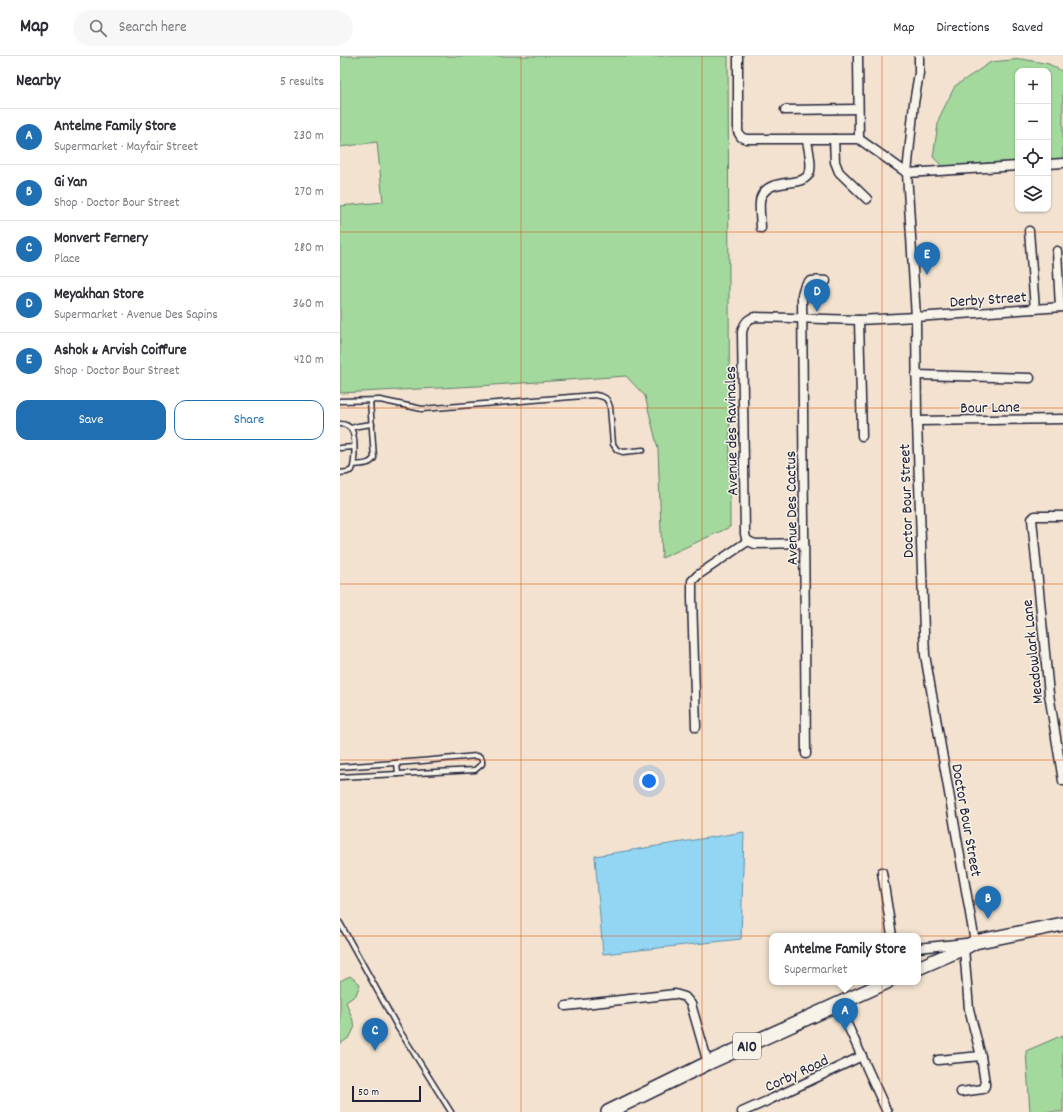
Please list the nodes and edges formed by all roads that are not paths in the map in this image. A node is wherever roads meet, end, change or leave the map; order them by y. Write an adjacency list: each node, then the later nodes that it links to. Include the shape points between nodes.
1 (738, 56): 8 (street, via 738,132 741,137 746,140)
2 (858, 56): 4 (street)
3 (918, 56): 12 (street, Doctor Bour Street, via 919,73)
4 (858, 109): 5 (street); 7 (street)
5 (785, 110)
6 (834, 139): 7 (street); 8 (street); 13 (street, via 835,162 839,172)
7 (859, 139): 12 (street)
8 (808, 140): 14 (street, via 810,172 801,181 776,184 766,190 760,204)
9 (1063, 163): 10 (street)
10 (1051, 164)
11 (1015, 166): 12 (street)
12 (907, 173): 21 (street, Doctor Bour Street)
13 (867, 199)
14 (761, 228)
15 (1028, 230): 19 (street)
16 (1057, 251): 18 (street)
17 (826, 281): 20 (street, Avenue Des Cactus, via 812,280 805,284 802,294)
18 (1061, 307): 19 (street, Derby Street)
19 (1035, 309): 21 (street, Derby Street)
20 (802, 318): 22 (street, Derby Street); 23 (street, Derby Street, via 756,317); 41 (street, Avenue Des Cactus)
21 (916, 318): 22 (street, Derby Street); 24 (street, Doctor Bour Street)
22 (859, 320): 33 (street)
23 (746, 321): 40 (street, Avenue des Ravinales, via 742,332 745,534)
24 (916, 375): 25 (street); 29 (street, Doctor Bour Street)
25 (1030, 378)
26 (340, 401): 27 (lane)
27 (370, 401): 31 (lane); 36 (lane, via 380,400 422,408 595,395 609,401 613,444 617,450)
28 (1063, 419): 29 (street, Bour Lane)
29 (917, 421): 53 (street, Doctor Bour Street, via 925,655)
30 (340, 424): 32 (lane)
31 (372, 424): 32 (lane); 37 (lane, via 374,458 369,463)
32 (351, 428): 34 (lane, via 354,433)
33 (862, 436)
34 (354, 447): 35 (lane); 37 (lane)
35 (340, 448)
36 (644, 450)
37 (354, 464): 38 (lane, via 352,470)
38 (340, 473)
39 (1063, 516): 48 (street, Meadowlark Lane, via 1034,516 1032,519 1049,694)
40 (748, 541): 41 (street, via 755,544); 42 (street, via 692,580)
41 (804, 543): 43 (street, Avenue Des Cactus)
42 (696, 727)
43 (806, 754)
44 (397, 763): 45 (lane); 46 (lane); 46 (lane, via 476,756 482,760 482,764 475,770)
45 (340, 766)
46 (398, 774): 47 (lane)
47 (340, 777)
48 (1063, 781)
49 (882, 872): 52 (street)
50 (340, 923): 65 (lane, via 398,1028)
51 (1063, 924): 53 (main road)
52 (892, 933)
53 (969, 945): 54 (street); 55 (main road); 60 (street, Doctor Bour Street, via 969,1009)
54 (921, 948)
55 (921, 967)
56 (880, 985): 57 (main road, A10)
57 (838, 1004): 59 (street); 62 (main road, A10)
58 (566, 1006): 62 (street, via 675,994 685,997 691,1004)
59 (862, 1056): 67 (street, Corby Road); 68 (street)
60 (981, 1056): 61 (street); 63 (street, Doctor Bour Street, via 985,1086)
61 (938, 1060)
62 (708, 1063): 64 (main road, A10)
63 (961, 1092)
64 (627, 1108): 66 (main road, A10)
65 (451, 1112)
66 (608, 1112)
67 (742, 1112)
68 (887, 1112)

